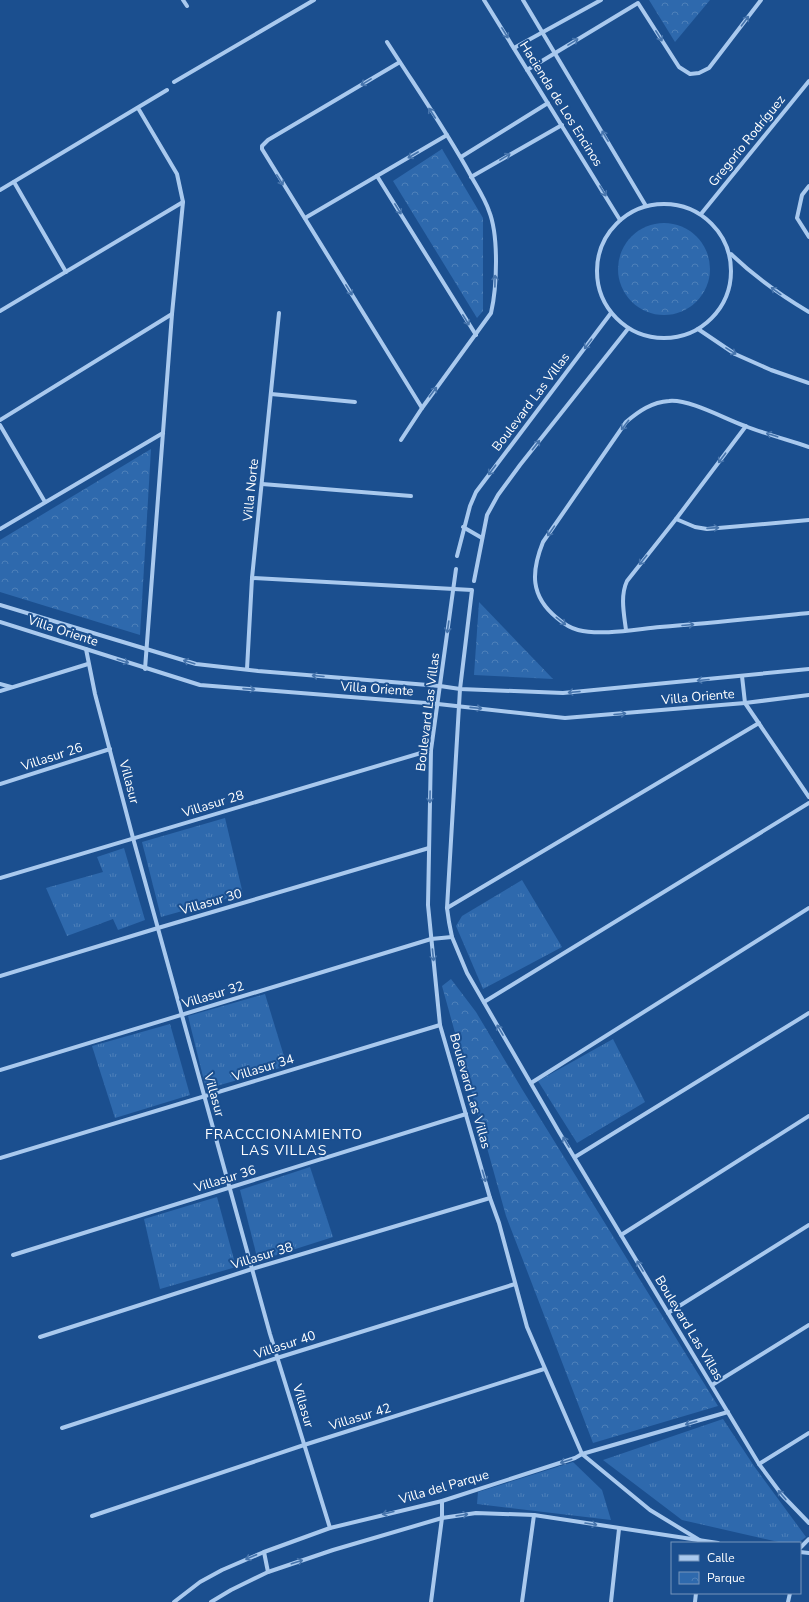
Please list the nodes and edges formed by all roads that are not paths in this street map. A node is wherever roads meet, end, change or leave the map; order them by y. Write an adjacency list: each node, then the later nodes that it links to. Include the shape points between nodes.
1 (183, 0): 7 (street)
2 (314, 0): 15 (street)
3 (484, 0): 10 (street, Hacienda de Los Encinos, one-way to 10)
4 (523, 0): 8 (street, Hacienda de Los Encinos)
5 (601, 0): 8 (street)
6 (761, 0): 11 (street, one-way to 6, via 638,3 679,67 690,74 699,73 709,68)
7 (187, 6)
8 (542, 32): 10 (street); 11 (street, Hacienda de Los Encinos)
9 (387, 42): 12 (street)
10 (514, 48): 13 (street, Hacienda de Los Encinos)
11 (555, 53): 13 (street); 28 (street, Hacienda de Los Encinos, one-way to 11)
12 (400, 62): 20 (street, one-way to 12); 30 (street, one-way to 30, via 268,140 262,146 263,152)
13 (527, 70): 17 (street, Hacienda de Los Encinos)
14 (809, 81): 29 (street, Gregorio Rodríguez)
15 (174, 82)
16 (167, 90): 18 (street)
17 (548, 103): 19 (street, Hacienda de Los Encinos); 21 (street)
18 (138, 108): 24 (street); 27 (street, via 177,174)
19 (562, 125): 23 (street, one-way to 19); 31 (street, Hacienda de Los Encinos, one-way to 31)
20 (447, 136): 21 (street); 22 (street, one-way to 22)
21 (461, 157): 23 (street)
22 (377, 176): 30 (street); 42 (street, one-way to 42)
23 (471, 177): 42 (street, one-way to 23, via 491,313 494,297 495,237 490,212)
24 (14, 182): 26 (street); 34 (street)
25 (809, 186): 32 (street, via 802,195 797,218)
26 (0, 190)
27 (183, 202): 34 (street); 39 (street)
28 (646, 206): 29 (street, via 669,203); 31 (street)
29 (701, 214): 33 (street, via 719,231)
30 (305, 218): 46 (street, one-way to 46)
31 (620, 220): 38 (street, via 606,237 598,259 597,282)
32 (809, 237)
33 (730, 254): 36 (street, one-way to 33, via 782,296); 40 (street, via 732,279 724,302 717,313)
34 (66, 272): 35 (street)
35 (0, 311)
36 (809, 312)
37 (279, 313): 44 (street, Villa Norte)
38 (611, 313): 41 (street); 58 (street, Boulevard Las Villas, one-way to 58, via 476,492)
39 (172, 314): 47 (street); 50 (street)
40 (698, 329): 41 (street, via 675,338 651,337); 43 (street, one-way to 43, via 734,354 771,370)
41 (627, 330): 60 (street, one-way to 41, via 487,515 498,495)
42 (476, 335): 46 (street, one-way to 42)
43 (809, 382)
44 (271, 394): 45 (street); 53 (street, Villa Norte)
45 (355, 402)
46 (422, 408): 51 (street)
47 (0, 420)
48 (0, 425): 55 (street)
49 (746, 426): 52 (street, one-way to 49); 56 (street, one-way to 56); 69 (street, one-way to 69, via 681,401 657,403 640,410 626,422 544,542 535,569 536,592 552,614 568,626 579,630)
50 (163, 433): 55 (street); 71 (street)
51 (400, 440)
52 (809, 447)
53 (262, 484): 54 (street); 63 (street, Villa Norte)
54 (411, 496)
55 (45, 502): 59 (street)
56 (676, 519): 57 (street, one-way to 57, via 695,528 707,529); 69 (street, one-way to 69, via 627,581 623,601)
57 (809, 520)
58 (463, 527): 60 (street); 61 (street, Boulevard Las Villas)
59 (0, 529)
60 (482, 538): 64 (street)
61 (457, 556)
62 (456, 569): 65 (street, Boulevard Las Villas)
63 (252, 578): 65 (street); 75 (street, Villa Norte)
64 (474, 581)
65 (454, 588): 78 (street, Boulevard Las Villas, one-way to 78); 80 (street, Boulevard Las Villas, via 472,590)
66 (0, 605): 71 (street, Villa Oriente)
67 (809, 613): 69 (street, one-way to 67)
68 (0, 622): 70 (street, Villa Oriente)
69 (626, 630)
70 (86, 649): 72 (street, Villasur); 73 (street, Villa Oriente, one-way to 73)
71 (146, 649): 73 (street); 75 (street, Villa Oriente, one-way to 71, via 196,664)
72 (88, 664): 79 (street); 87 (street, Villasur)
73 (145, 669): 84 (street, Villa Oriente, one-way to 84, via 200,685)
74 (809, 669): 76 (street, Villa Oriente)
75 (246, 670): 78 (street, Villa Oriente, one-way to 75)
76 (742, 676): 80 (street, Villa Oriente, one-way to 80, via 563,693); 83 (street)
77 (0, 684): 79 (street)
78 (440, 686): 80 (street, Villa Oriente); 84 (street, Boulevard Las Villas)
79 (11, 687): 81 (street)
80 (460, 689): 85 (street, Boulevard Las Villas)
81 (0, 691)
82 (809, 695): 83 (street, Villa Oriente)
83 (745, 703): 85 (street, Villa Oriente, one-way to 83, via 565,718); 86 (street)
84 (438, 704): 85 (street, Villa Oriente); 88 (street, Boulevard Las Villas)
85 (459, 706): 95 (street, Boulevard Las Villas)
86 (759, 723): 90 (street); 95 (street)
87 (110, 750): 89 (street, Villasur 26); 92 (street, Villasur)
88 (431, 750): 92 (street, Villasur 28); 93 (street, Boulevard Las Villas, one-way to 93)
89 (0, 784)
90 (809, 797)
91 (809, 803): 101 (street)
92 (133, 838): 94 (street, Villasur 28); 97 (street, Villasur)
93 (429, 848): 97 (street, Villasur 30); 99 (street, Boulevard Las Villas, via 428,905)
94 (0, 878)
95 (447, 908): 98 (street, Boulevard Las Villas)
96 (809, 908): 106 (street)
97 (158, 928): 100 (street, Villasur 30); 103 (street, Villasur)
98 (452, 937): 99 (street, Villasur 32); 101 (street, Boulevard Las Villas, via 467,973)
99 (431, 939): 103 (street, Villasur 32); 104 (street, Boulevard Las Villas, one-way to 104)
100 (0, 976)
101 (484, 1002): 106 (street, Boulevard Las Villas, one-way to 101)
102 (809, 1013): 110 (street)
103 (182, 1014): 105 (street, Villasur 32); 107 (street, Villasur)
104 (440, 1025): 107 (street, Villasur 34); 108 (street, Boulevard Las Villas)
105 (0, 1070)
106 (531, 1083): 110 (street, Boulevard Las Villas, one-way to 106)
107 (205, 1096): 111 (street, Villasur 34); 112 (street, Villasur)
108 (466, 1114): 112 (street, Villasur 36); 113 (street, Boulevard Las Villas, one-way to 113)
109 (809, 1116): 115 (street)
110 (574, 1157): 115 (street, Boulevard Las Villas)
111 (0, 1158)
112 (230, 1189): 116 (street, Villasur 36); 117 (street, Villasur)
113 (490, 1198): 117 (street, Villasur 38); 118 (street, Boulevard Las Villas)
114 (809, 1224): 119 (street)
115 (622, 1235): 119 (street, Boulevard Las Villas, one-way to 115)
116 (13, 1255)
117 (252, 1269): 121 (street, Villasur 38); 122 (street, Villasur)
118 (515, 1284): 122 (street, Villasur 40); 123 (street, Boulevard Las Villas, via 527,1327)
119 (668, 1313): 124 (street, Boulevard Las Villas)
120 (809, 1325): 124 (street)
121 (40, 1337)
122 (277, 1358): 126 (street, Villasur 40); 128 (street, Villasur)
123 (544, 1369): 128 (street, Villasur 42); 129 (street, Boulevard Las Villas)
124 (712, 1385): 125 (street, Boulevard Las Villas)
125 (728, 1412): 129 (street, Villa del Parque, one-way to 129); 130 (street, Boulevard Las Villas)
126 (62, 1428)
127 (809, 1433): 130 (street)
128 (304, 1445): 133 (street, Villasur 42); 136 (street, Villasur)
129 (582, 1454): 131 (street, Villa del Parque, one-way to 131); 139 (street, Boulevard Las Villas, via 650,1510)
130 (759, 1464): 135 (street, Boulevard Las Villas, one-way to 130, via 782,1495)
131 (442, 1501): 134 (street); 136 (street, Villa del Parque, one-way to 136)
132 (534, 1515): 134 (street, one-way to 132, via 476,1512); 137 (street, one-way to 137); 146 (street)
133 (92, 1516)
134 (442, 1518): 142 (street, one-way to 134); 145 (street)
135 (809, 1523)
136 (330, 1528): 141 (street, Villa del Parque)
137 (619, 1529): 139 (street); 147 (street)
138 (809, 1539): 140 (street)
139 (701, 1542)
140 (801, 1547)
141 (264, 1552): 142 (street); 143 (street, Villa del Parque, one-way to 143, via 200,1582)
142 (268, 1572): 144 (street)
143 (174, 1602)
144 (211, 1602)
145 (431, 1602)
146 (522, 1602)
147 (611, 1602)

